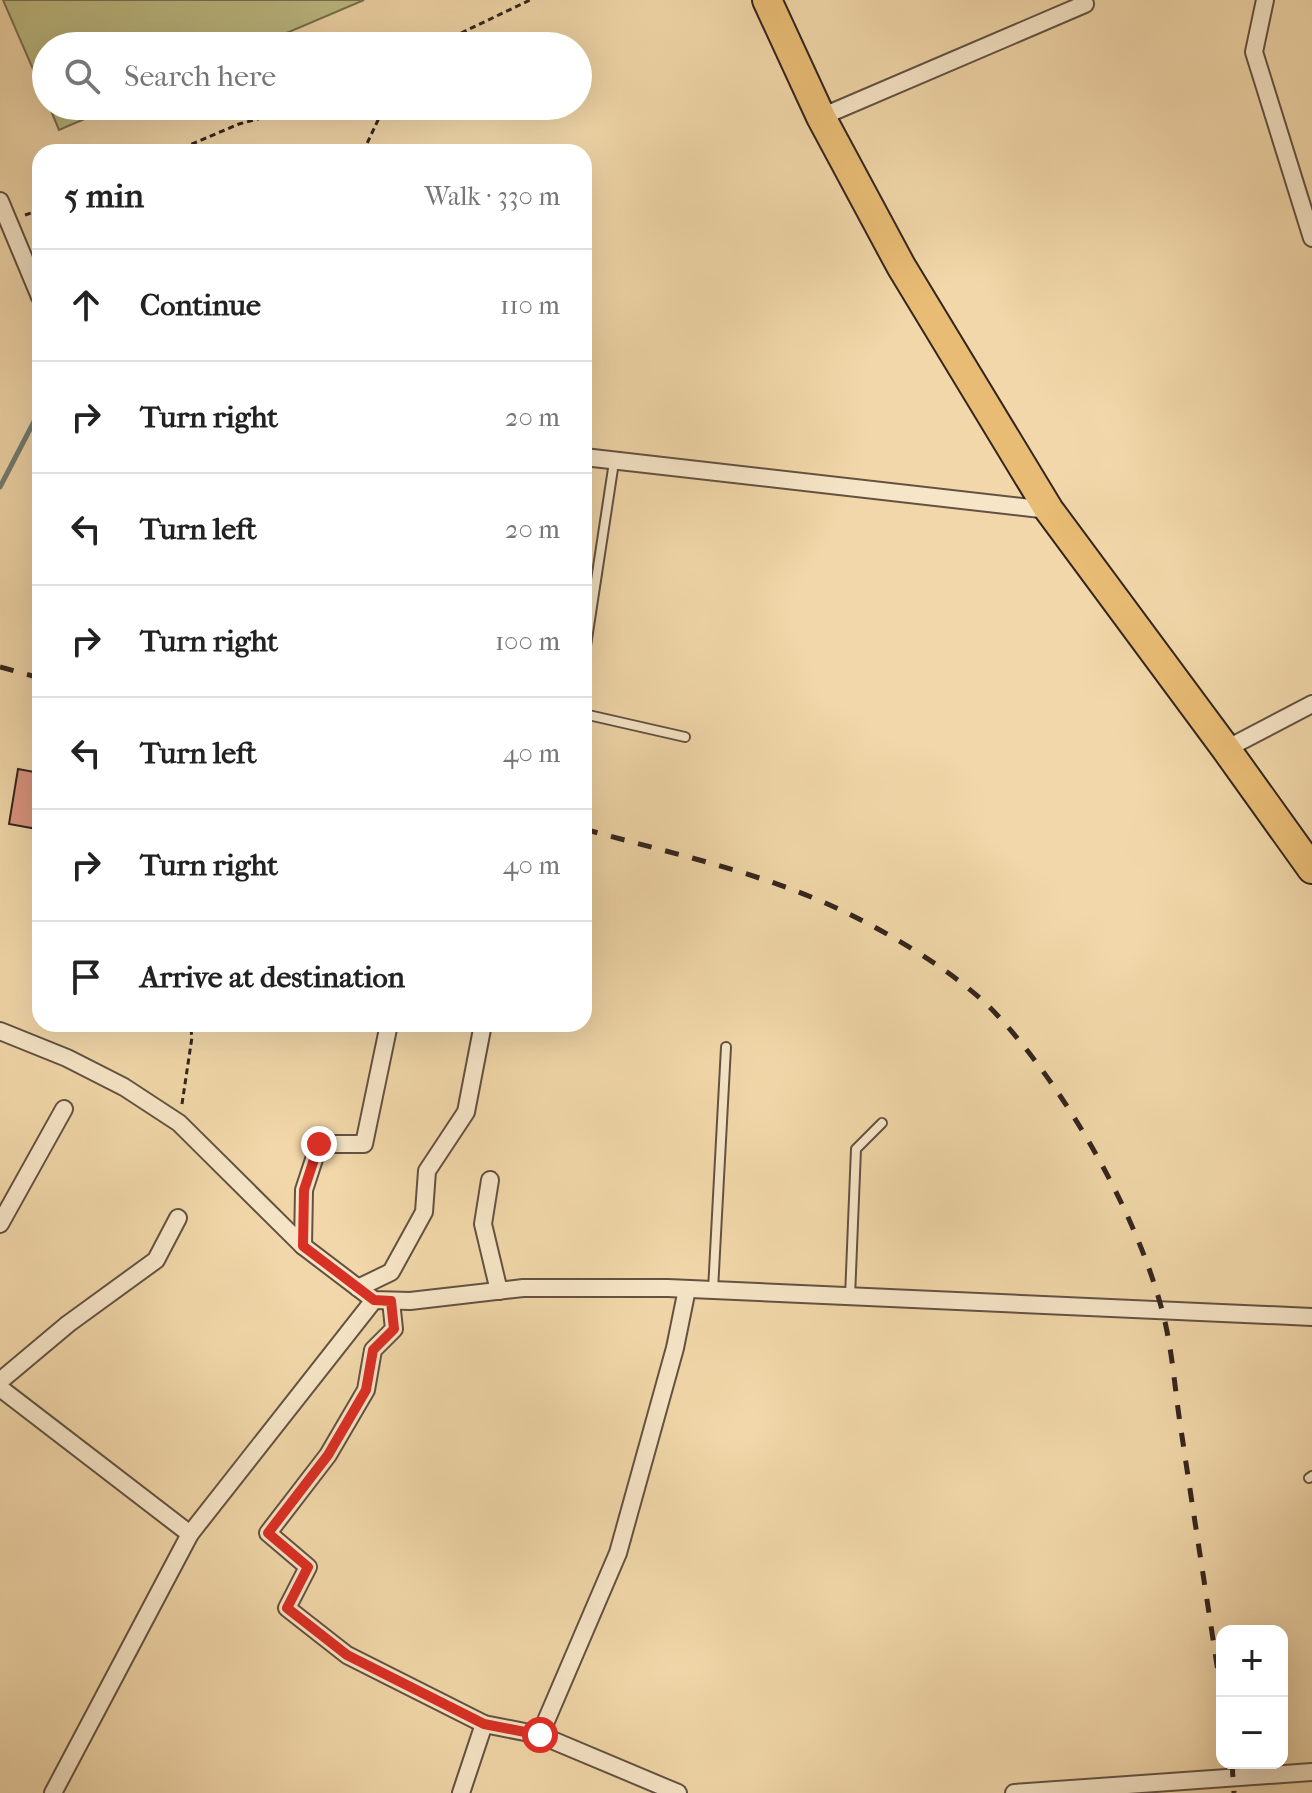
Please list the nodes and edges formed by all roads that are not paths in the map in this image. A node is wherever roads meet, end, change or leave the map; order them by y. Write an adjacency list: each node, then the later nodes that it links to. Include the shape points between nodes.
1 (767, 0): 4 (highway)
2 (1265, 0): 6 (street, via 1254,52)
3 (1085, 4): 4 (street)
4 (821, 117): 10 (highway, via 901,266)
5 (0, 201): 7 (street)
6 (1312, 238)
7 (32, 278)
8 (592, 458): 9 (street)
9 (614, 462): 10 (street); 11 (lane)
10 (1049, 510): 15 (highway)
11 (592, 606)
12 (1312, 704): 15 (street)
13 (592, 716): 14 (lane)
14 (685, 737)
15 (1226, 749): 16 (highway)
16 (1312, 869)
17 (0, 1031): 26 (street, via 124,1087 179,1123)
18 (387, 1032): 26 (street, via 364,1144 319,1144 304,1190)
19 (481, 1032): 27 (street, via 466,1112 427,1171 424,1212 391,1272)
20 (726, 1047): 29 (lane)
21 (64, 1109): 25 (street)
22 (882, 1123): 31 (lane, via 856,1149)
23 (490, 1180): 30 (street, via 483,1224)
24 (178, 1218): 34 (street, via 156,1260)
25 (0, 1224)
26 (303, 1246): 27 (street)
27 (358, 1288): 32 (street)
28 (687, 1289): 29 (street); 30 (street); 38 (street, via 618,1553)
29 (713, 1290): 31 (street)
30 (499, 1291): 32 (street)
31 (850, 1298): 33 (street)
32 (383, 1301): 36 (street); 37 (street, via 394,1329 373,1350 366,1390 328,1455 268,1533 308,1567 287,1608 347,1655)
33 (1312, 1317)
34 (0, 1381)
35 (0, 1388): 36 (street)
36 (190, 1534): 40 (street)
37 (484, 1724): 38 (street); 41 (street)
38 (540, 1735): 42 (street)
39 (1312, 1772): 43 (street)
40 (53, 1793)
41 (461, 1793)
42 (678, 1793)
43 (1014, 1793)

